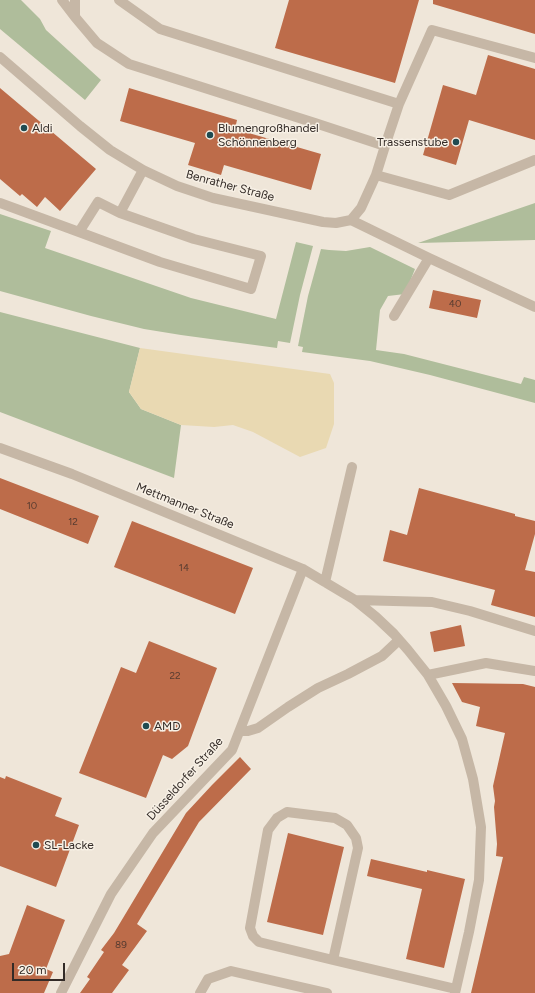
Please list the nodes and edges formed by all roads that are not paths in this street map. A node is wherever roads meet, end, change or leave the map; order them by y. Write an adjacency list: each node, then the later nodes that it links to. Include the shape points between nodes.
1 (62, 0): 4 (street)
2 (75, 0): 4 (street)
3 (119, 0): 7 (street, via 160,29)
4 (74, 17): 8 (street, via 97,43 129,64)
5 (0, 57): 10 (street, Benrather Straße, via 110,150)
6 (535, 58): 7 (street, via 432,30)
7 (400, 104): 8 (street)
8 (385, 146): 11 (street)
9 (535, 160): 11 (street, via 449,195)
10 (143, 170): 13 (street); 14 (street, Benrather Straße, via 177,186 213,198 323,222)
11 (376, 175): 14 (street, via 361,208)
12 (0, 203): 15 (street)
13 (120, 213): 15 (street, via 98,202); 15 (street, via 194,239 261,256 251,289 160,262)
14 (351, 220): 16 (street)
15 (79, 232)
16 (429, 258): 17 (street); 18 (street)
17 (535, 307)
18 (394, 316)
19 (0, 448): 21 (street, Mettmanner Straße, via 72,474)
20 (352, 467): 22 (street)
21 (303, 569): 22 (street, Mettmanner Straße); 28 (street, Düsseldorfer Straße)
22 (325, 582): 23 (street, Mettmanner Straße)
23 (355, 600): 24 (street, via 432,602); 25 (street, Mettmanner Straße)
24 (535, 631)
25 (396, 637): 27 (street, Mettmanner Straße); 28 (street, via 382,656 318,688 258,728)
26 (535, 671): 27 (street, via 486,663)
27 (428, 675): 30 (street, Mettmanner Straße, via 462,739 473,779 480,827 479,880 470,932)
28 (240, 731): 31 (street, Düsseldorfer Straße, via 232,750 153,833 112,894)
29 (333, 960): 29 (street, via 358,848 356,838 348,825 335,818 287,812 277,818 268,830 250,928 259,942); 30 (street)
30 (455, 991)
31 (61, 993)
32 (200, 993): 33 (street, via 208,979 231,971)
33 (327, 993)

